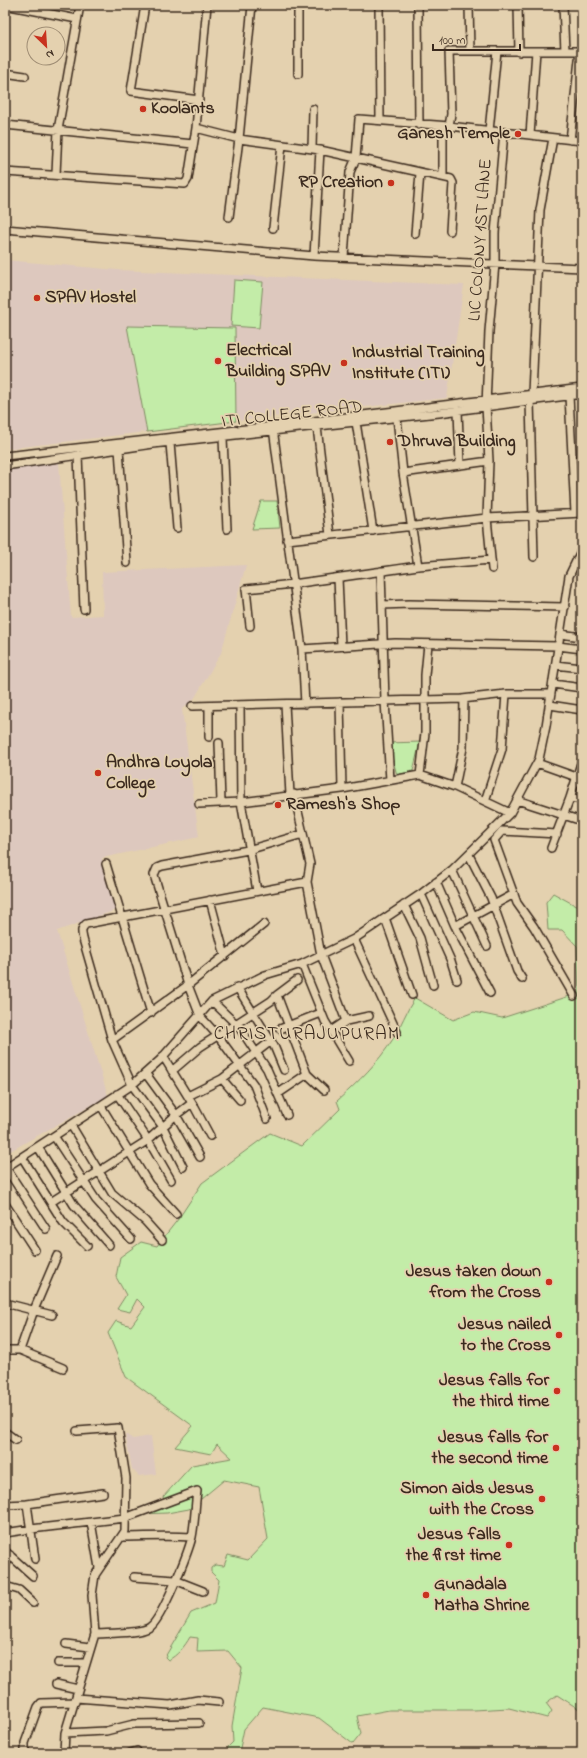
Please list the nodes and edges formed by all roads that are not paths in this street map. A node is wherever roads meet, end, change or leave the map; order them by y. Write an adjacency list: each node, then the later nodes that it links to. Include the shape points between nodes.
1 (80, 5): 12 (street)
2 (145, 5): 22 (street, via 132,91)
3 (206, 5): 22 (street)
4 (252, 5): 34 (street)
5 (298, 5): 20 (street)
6 (378, 5): 24 (street)
7 (418, 5): 26 (street)
8 (469, 5): 13 (street)
9 (518, 5): 18 (street)
10 (564, 5): 16 (street)
11 (5, 6): 12 (street)
12 (77, 19): 29 (street)
13 (470, 51): 14 (street); 27 (street, via 449,51 451,114)
14 (497, 51): 18 (street); 30 (street)
15 (536, 51): 16 (street); 18 (street); 32 (street)
16 (565, 51): 17 (street)
17 (581, 51): 35 (street)
18 (519, 52)
19 (5, 73): 21 (street)
20 (298, 74)
21 (25, 76)
22 (199, 100): 28 (street)
23 (313, 109): 39 (street)
24 (380, 120): 26 (street); 41 (street, via 359,119)
25 (5, 125): 29 (street)
26 (419, 125): 27 (street)
27 (446, 126): 30 (street); 45 (street)
28 (196, 128): 34 (street); 37 (street)
29 (58, 130): 37 (street); 44 (street)
30 (489, 130): 31 (street)
31 (504, 132): 32 (street); 53 (street, LIC COLONY 1ST LANE, via 495,233)
32 (530, 135): 33 (street)
33 (553, 138): 35 (street); 54 (street, via 540,210)
34 (239, 139): 38 (street); 46 (street)
35 (570, 140): 36 (street)
36 (582, 141)
37 (193, 144): 44 (street, via 185,184)
38 (282, 145): 39 (street); 47 (street)
39 (312, 149): 40 (street)
40 (320, 150): 41 (street); 51 (street)
41 (356, 158): 43 (street); 52 (street, via 350,172)
42 (5, 172): 44 (street)
43 (420, 173): 45 (street); 50 (street)
44 (56, 174)
45 (443, 176): 49 (street, via 452,181)
46 (229, 217)
47 (273, 228)
48 (5, 229): 51 (street)
49 (450, 231)
50 (415, 234)
51 (314, 256): 52 (street)
52 (344, 257): 53 (street)
53 (495, 264): 54 (street); 60 (street, LIC COLONY 1ST LANE, via 489,331)
54 (539, 266): 55 (street); 59 (street)
55 (582, 268)
56 (582, 388): 59 (street, ITI COLLEGE ROAD)
57 (582, 394): 58 (street, ITI COLLEGE ROAD)
58 (569, 396): 59 (street, ITI COLLEGE ROAD); 75 (street)
59 (531, 397): 60 (street, ITI COLLEGE ROAD); 76 (street)
60 (487, 402): 61 (street, ITI COLLEGE ROAD); 65 (street, ITI COLLEGE ROAD); 71 (street, LIC COLONY 1ST LANE)
61 (458, 410): 62 (street, ITI COLLEGE ROAD); 72 (street)
62 (398, 418): 63 (street, ITI COLLEGE ROAD); 74 (street)
63 (356, 422): 64 (street, ITI COLLEGE ROAD); 81 (street)
64 (317, 427): 65 (street, ITI COLLEGE ROAD); 82 (street)
65 (273, 429): 66 (street, ITI COLLEGE ROAD); 70 (street, ITI COLLEGE ROAD); 83 (street)
66 (223, 438): 67 (street, ITI COLLEGE ROAD); 80 (street)
67 (170, 443): 68 (street, ITI COLLEGE ROAD); 79 (street)
68 (119, 449): 69 (street, ITI COLLEGE ROAD); 87 (street)
69 (78, 455): 73 (street, ITI COLLEGE ROAD); 95 (street)
70 (5, 456)
71 (489, 461): 72 (street); 77 (street, LIC COLONY 1ST LANE)
72 (460, 465): 74 (street)
73 (5, 466)
74 (403, 473): 78 (street)
75 (578, 513): 76 (street)
76 (532, 515): 77 (street); 85 (street)
77 (487, 518): 78 (street); 86 (street, LIC COLONY 1ST LANE)
78 (411, 526): 81 (street); 88 (street)
79 (177, 528)
80 (228, 529)
81 (373, 531): 82 (street)
82 (330, 536): 83 (street)
83 (287, 540): 92 (street)
84 (582, 549): 94 (street, via 569,576)
85 (534, 557)
86 (491, 560): 88 (street); 89 (street, LIC COLONY 1ST LANE)
87 (127, 563)
88 (418, 566): 90 (street)
89 (492, 569)
90 (381, 571): 91 (street); 93 (street)
91 (338, 578): 92 (street); 101 (street)
92 (293, 584): 96 (street, via 246,589); 103 (street)
93 (382, 605): 94 (street); 99 (street)
94 (565, 607): 97 (street)
95 (84, 609)
96 (250, 626)
97 (560, 634): 98 (street); 102 (street)
98 (582, 638)
99 (382, 644): 100 (street); 101 (street); 113 (street)
100 (428, 644): 102 (street); 112 (street)
101 (341, 646): 103 (street)
102 (558, 646): 104 (street); 105 (street)
103 (302, 649): 116 (street)
104 (582, 649)
105 (555, 664): 106 (street); 107 (street)
106 (582, 668)
107 (553, 684): 108 (street); 110 (street)
108 (582, 688)
109 (506, 694): 110 (street); 111 (street); 135 (street, via 502,749)
110 (551, 694): 118 (street)
111 (464, 698): 112 (street); 129 (street, via 463,748)
112 (424, 699): 113 (street); 126 (street, via 425,733)
113 (384, 701): 114 (street); 128 (street)
114 (340, 702): 116 (street); 130 (street)
115 (285, 704): 116 (street); 117 (street); 131 (street)
116 (305, 704)
117 (240, 705): 120 (street); 137 (street)
118 (550, 705): 121 (street); 125 (street)
119 (192, 706): 120 (street)
120 (209, 706): 122 (street)
121 (582, 710)
122 (209, 737)
123 (219, 744): 136 (street)
124 (582, 760): 127 (street)
125 (537, 763): 127 (street); 133 (street)
126 (420, 775): 128 (street); 129 (street)
127 (579, 778): 132 (street)
128 (390, 780): 130 (street)
129 (455, 787): 135 (street)
130 (342, 789): 131 (street)
131 (292, 794): 137 (street); 142 (street)
132 (570, 798): 134 (street); 140 (street)
133 (517, 800): 139 (street); 140 (street)
134 (582, 800)
135 (485, 801): 139 (street)
136 (221, 802): 137 (street); 138 (street)
137 (240, 802): 145 (street)
138 (199, 804)
139 (510, 813): 146 (street)
140 (563, 816): 141 (street); 143 (street)
141 (582, 821)
142 (303, 834): 145 (street); 149 (street, via 310,864)
143 (557, 834): 144 (street); 153 (street, via 502,831 494,840)
144 (551, 848)
145 (248, 850): 151 (street); 157 (street, via 157,868 154,875)
146 (469, 855): 148 (street); 155 (street)
147 (106, 864): 158 (street)
148 (452, 870): 150 (street); 159 (street)
149 (307, 882): 151 (street); 165 (street)
150 (436, 882): 152 (street); 162 (street)
151 (257, 891): 154 (street)
152 (421, 894): 156 (street); 170 (street)
153 (514, 894): 155 (street); 177 (street)
154 (210, 900): 157 (street); 166 (street)
155 (494, 904): 159 (street); 168 (street)
156 (404, 905): 160 (street); 172 (street, via 420,938)
157 (164, 910): 158 (street); 171 (street)
158 (121, 917): 179 (street); 191 (street, via 86,924 81,931)
159 (473, 917): 162 (street); 164 (street)
160 (385, 918): 163 (street); 176 (street)
161 (264, 924): 166 (street)
162 (455, 926): 174 (street)
163 (354, 939): 165 (street); 189 (street)
164 (487, 946)
165 (321, 955): 167 (street); 184 (street)
166 (225, 956): 171 (street)
167 (302, 964): 173 (street, via 265,975); 181 (street)
168 (522, 979)
169 (297, 980): 175 (street)
170 (457, 980)
171 (188, 985): 179 (street); 182 (street)
172 (433, 985)
173 (237, 988): 178 (street); 180 (street)
174 (490, 993)
175 (277, 995): 180 (street); 186 (street)
176 (412, 995)
177 (574, 996)
178 (212, 1001): 182 (street); 185 (street)
179 (151, 1012): 191 (street)
180 (253, 1013): 185 (street); 192 (street)
181 (321, 1013): 186 (street); 188 (street)
182 (200, 1016): 190 (street); 194 (street)
183 (369, 1016): 184 (street)
184 (346, 1022): 188 (street)
185 (236, 1024): 190 (street); 193 (street)
186 (288, 1026): 187 (street); 200 (street)
187 (280, 1029)
188 (331, 1031): 195 (street)
189 (397, 1032)
190 (218, 1036): 196 (street); 198 (street)
191 (112, 1040): 202 (street)
192 (271, 1041): 193 (street); 197 (street)
193 (256, 1053): 196 (street); 204 (street, via 271,1075)
194 (163, 1056): 198 (street); 199 (street)
195 (349, 1061)
196 (239, 1065): 201 (street); 212 (street, via 254,1085)
197 (284, 1070)
198 (172, 1072): 206 (street)
199 (146, 1074): 202 (street); 210 (street)
200 (307, 1074): 203 (street); 204 (street)
201 (222, 1079): 206 (street); 207 (street)
202 (132, 1085): 205 (street); 214 (street)
203 (324, 1090)
204 (279, 1093): 211 (street)
205 (117, 1094): 209 (street); 217 (street)
206 (188, 1096): 208 (street)
207 (240, 1100)
208 (192, 1103): 210 (street); 216 (street)
209 (100, 1106): 213 (street); 219 (street)
210 (176, 1115): 214 (street); 221 (street)
211 (287, 1116)
212 (266, 1119)
213 (71, 1125): 215 (street); 224 (street)
214 (163, 1128): 217 (street); 222 (street)
215 (54, 1136): 218 (street); 226 (street)
216 (210, 1136)
217 (148, 1140): 219 (street); 225 (street)
218 (38, 1147): 220 (street); 227 (street)
219 (129, 1150): 224 (street); 230 (street, via 149,1184)
220 (22, 1157): 223 (street); 228 (street)
221 (200, 1157)
222 (183, 1167)
223 (5, 1168): 231 (street)
224 (98, 1170): 226 (street); 233 (street, via 117,1198)
225 (171, 1180)
226 (82, 1181): 227 (street); 232 (street)
227 (66, 1192): 228 (street); 234 (street)
228 (50, 1202): 235 (street, via 63,1222)
229 (5, 1204): 236 (street)
230 (176, 1214)
231 (46, 1229)
232 (131, 1239)
233 (162, 1240)
234 (109, 1245)
235 (87, 1246)
236 (35, 1250)
237 (57, 1256): 239 (street)
238 (5, 1303): 239 (street)
239 (34, 1310): 240 (street); 242 (street)
240 (52, 1315)
241 (5, 1350): 242 (street)
242 (20, 1350): 243 (street)
243 (64, 1368)
244 (77, 1431): 250 (street, via 118,1428 126,1478)
245 (5, 1432): 246 (street)
246 (16, 1440)
247 (103, 1493): 248 (street)
248 (27, 1504): 249 (street); 252 (street)
249 (5, 1505)
250 (125, 1518): 251 (street); 254 (street, via 125,1531); 255 (street, via 197,1491)
251 (91, 1522): 252 (street); 259 (street)
252 (30, 1529): 253 (street); 257 (street)
253 (5, 1534)
254 (121, 1537): 255 (street); 259 (street)
255 (192, 1537): 262 (street)
256 (7, 1553): 258 (street); 260 (street)
257 (35, 1559)
258 (5, 1566)
259 (99, 1568): 266 (street, via 95,1575 93,1590)
260 (33, 1576)
261 (134, 1577): 262 (street)
262 (175, 1580): 264 (street); 266 (street, via 155,1623 148,1628)
263 (5, 1586): 265 (street, via 19,1590)
264 (203, 1591)
265 (33, 1602)
266 (95, 1634): 268 (street)
267 (66, 1644): 268 (street)
268 (90, 1647): 270 (street)
269 (58, 1663): 270 (street)
270 (86, 1664): 272 (street)
271 (56, 1684): 272 (street)
272 (78, 1689): 273 (street)
273 (75, 1700): 274 (street, via 170,1705 198,1700); 276 (street); 277 (street, via 41,1703 25,1743)
274 (219, 1702)
275 (199, 1723): 276 (street, via 134,1724 106,1731)
276 (65, 1732): 278 (street)
277 (25, 1753)
278 (64, 1753)

